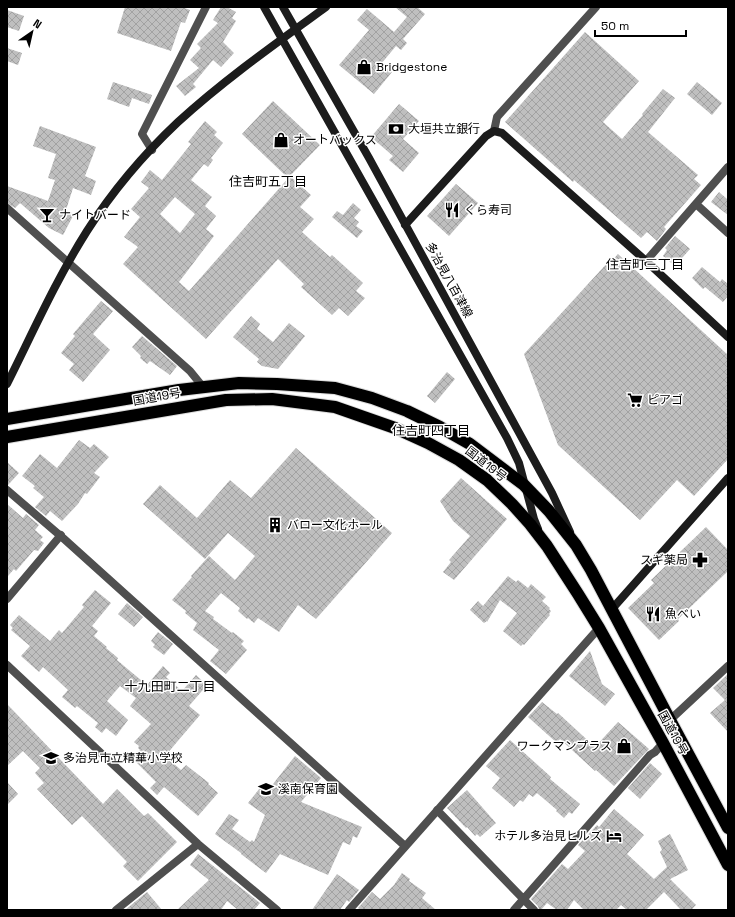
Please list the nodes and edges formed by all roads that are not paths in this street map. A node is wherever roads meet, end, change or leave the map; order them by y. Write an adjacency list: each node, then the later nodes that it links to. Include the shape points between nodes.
1 (205, 7): 9 (street, via 142,134)
2 (264, 7): 7 (main road)
3 (283, 7): 6 (main road, 多治見八百津線)
4 (326, 7): 6 (main road)
5 (596, 7): 8 (street, via 497,117)
6 (296, 29): 7 (main road); 13 (main road, 多治見八百津線)
7 (281, 39): 9 (main road, via 213,92 177,123); 23 (main road, via 506,438 519,463)
8 (494, 131): 13 (main road, via 486,136); 15 (main road, via 502,133)
9 (152, 150): 16 (main road, via 118,188)
10 (728, 167): 11 (street)
11 (696, 204): 14 (street); 15 (street)
12 (7, 208): 16 (street)
13 (405, 225): 26 (main road, 多治見八百津線, via 552,493)
14 (728, 233)
15 (646, 261): 17 (main road)
16 (68, 262): 18 (main road); 19 (street, via 190,371)
17 (728, 337)
18 (7, 384)
19 (203, 387): 20 (highway, 国道19号); 23 (highway, 国道19号, via 239,383 277,384 335,388 372,398 440,426 470,444)
20 (7, 419)
21 (7, 437): 27 (highway, 国道19号, via 226,400 272,399 335,407 395,428 459,460 512,504)
22 (728, 478): 29 (main road)
23 (524, 485): 26 (highway, 国道19号); 27 (main road, via 534,519)
24 (7, 490): 25 (street)
25 (61, 535): 28 (street); 38 (street)
26 (576, 545): 29 (highway, 国道19号)
27 (547, 546): 30 (highway, 国道19号)
28 (7, 599)
29 (612, 609): 33 (highway, 国道19号)
30 (599, 628): 34 (highway, 国道19号); 35 (street)
31 (7, 665): 37 (street)
32 (728, 666): 33 (street)
33 (670, 720): 36 (highway, 国道19号)
34 (663, 743): 39 (highway, 国道19号); 40 (street)
35 (438, 810): 38 (street); 40 (street)
36 (728, 828)
37 (198, 844): 41 (street); 42 (street)
38 (405, 846): 43 (street)
39 (728, 865)
40 (524, 899): 44 (street); 45 (street)
41 (119, 909)
42 (277, 910)
43 (348, 910)
44 (514, 910)
45 (534, 910)

